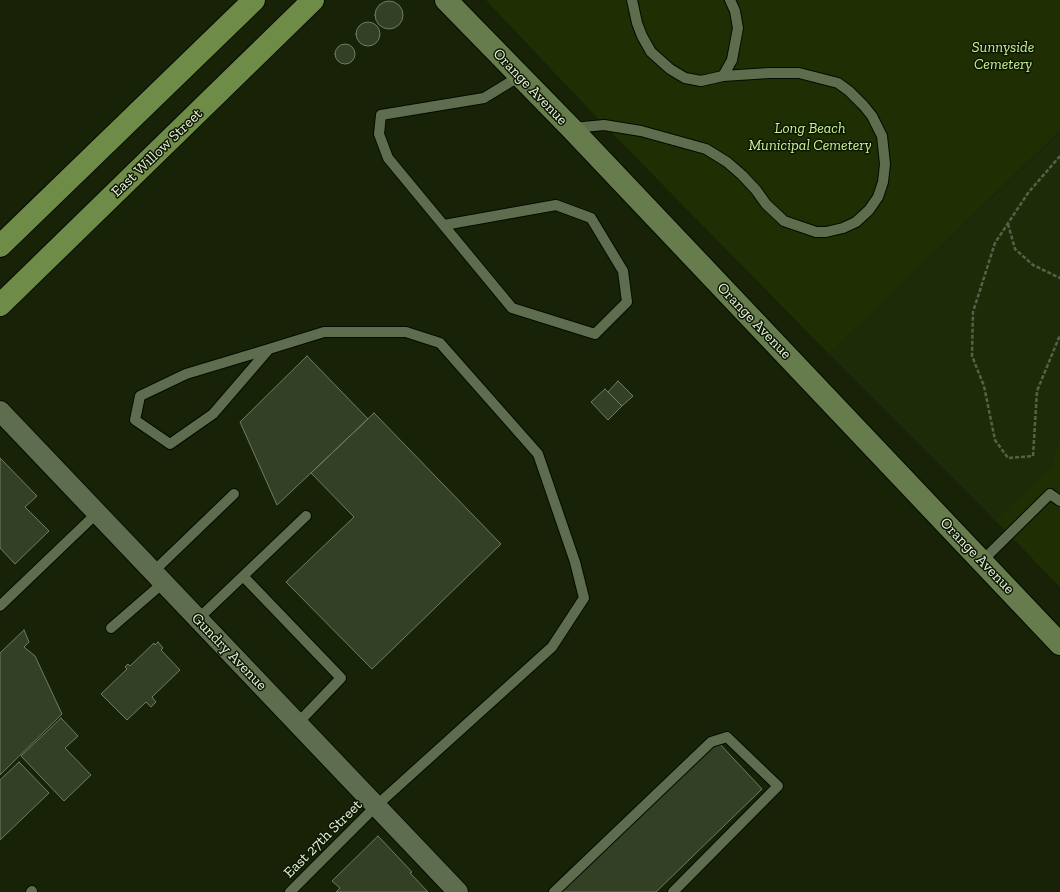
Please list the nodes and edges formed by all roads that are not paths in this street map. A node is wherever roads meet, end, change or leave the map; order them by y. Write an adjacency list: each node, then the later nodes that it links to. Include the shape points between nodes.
1 (254, 0): 10 (main road)
2 (313, 0): 11 (main road, East Willow Street)
3 (446, 0): 6 (main road, Orange Avenue)
4 (632, 0): 7 (lane, via 642,36 651,52 670,69 685,78 701,81)
5 (730, 0): 7 (lane, via 738,28 732,60)
6 (520, 76): 8 (main road, Orange Avenue); 9 (lane, via 484,98 381,115 379,134 388,158)
7 (723, 76): 8 (lane, via 799,73 838,82 849,91 872,116 882,136 885,164 883,182 878,197 869,210 856,222 843,228 816,232 784,221 742,175 706,149 641,131 604,125)
8 (571, 128): 18 (main road, Orange Avenue)
9 (444, 225): 9 (lane, via 512,308 595,334 627,302 623,271 591,218 556,205)
10 (0, 246)
11 (0, 305)
12 (269, 350): 12 (lane, via 186,374 140,396 135,420 170,444 213,414); 26 (lane, East 27th Street, via 324,332 406,332 440,342 538,454 575,562 584,598 552,647)
13 (0, 411): 16 (street, Gundry Avenue)
14 (234, 494): 20 (lane)
15 (1060, 501): 18 (lane, via 1050,494)
16 (97, 513): 20 (street, Gundry Avenue); 21 (lane)
17 (306, 516): 19 (lane)
18 (982, 561): 24 (main road, Orange Avenue)
19 (243, 576): 22 (lane); 25 (lane, via 341,678)
20 (158, 577): 22 (street, Gundry Avenue); 23 (lane)
21 (0, 606)
22 (198, 619): 25 (street, Gundry Avenue)
23 (111, 628)
24 (1060, 644)
25 (298, 724): 26 (street, Gundry Avenue)
26 (376, 806): 27 (lane, East 27th Street); 28 (street, Gundry Avenue)
27 (290, 892)
28 (458, 892)
29 (554, 892): 30 (lane, via 711,742 727,737 778,786)
30 (673, 892)

